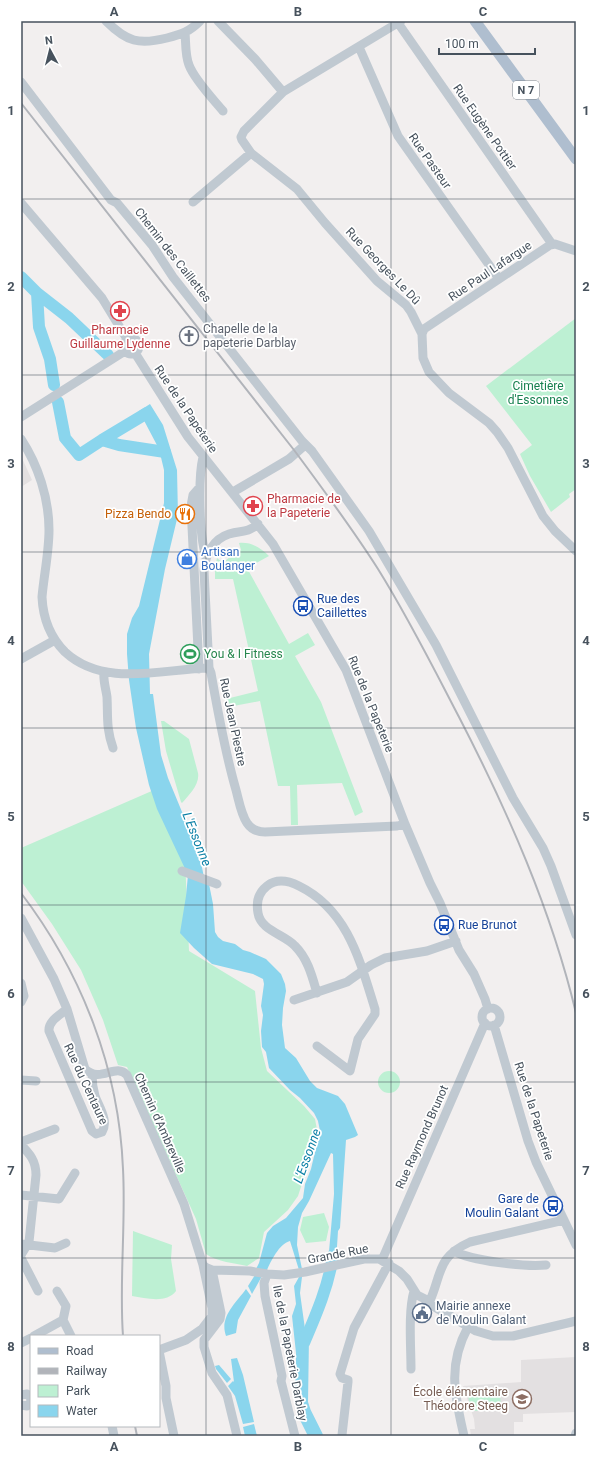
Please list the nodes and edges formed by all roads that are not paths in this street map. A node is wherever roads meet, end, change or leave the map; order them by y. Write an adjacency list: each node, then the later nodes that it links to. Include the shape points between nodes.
1 (106, 21): 6 (street, via 116,31 137,41 152,42)
2 (200, 21): 6 (street)
3 (218, 21): 9 (street)
4 (475, 21): 12 (main road, N 7)
5 (400, 22): 7 (street); 15 (street, Rue Eugène Pottier)
6 (185, 33): 10 (street, via 189,64)
7 (359, 47): 9 (street); 17 (street, Rue Pasteur, via 398,136)
8 (21, 82): 24 (street, Chemin des Caillettes, via 112,200 152,244 173,277)
9 (283, 92): 11 (street, Rue Georges Le Dû, via 242,134 242,140)
10 (223, 111)
11 (250, 154): 13 (street); 18 (street, Rue Georges Le Dû, via 302,193 377,281 406,305)
12 (576, 159)
13 (193, 202)
14 (21, 203): 19 (street, via 102,298)
15 (552, 244): 16 (street); 17 (street, Rue Paul Lafargue)
16 (576, 251)
17 (499, 280): 18 (street, Rue Paul Lafargue, via 424,329)
18 (422, 334): 29 (street, Rue Georges Le Dû, via 423,358 429,372 449,393 497,432 543,516)
19 (128, 338): 20 (street, via 124,341); 21 (street, via 133,338 139,343)
20 (122, 353): 21 (street); 22 (street)
21 (135, 353): 25 (street, Rue de la Papeterie, via 175,418)
22 (21, 416)
23 (21, 439): 31 (street, via 30,453 48,509 49,540 42,605 46,624)
24 (306, 445): 27 (street, via 289,459); 40 (street, via 369,531 436,646 513,798 543,848)
25 (203, 457): 26 (street); 27 (street, Rue de la Papeterie)
26 (200, 487): 30 (street); 33 (street, via 193,495 191,506)
27 (233, 492): 28 (street, Rue de la Papeterie)
28 (258, 524): 30 (street, via 249,531 220,538); 36 (street, Rue de la Papeterie, via 273,544 350,679)
29 (576, 551)
30 (206, 556): 33 (street)
31 (55, 640): 32 (street); 34 (street, via 78,662)
32 (21, 659)
33 (204, 669): 34 (street, via 126,674); 36 (street, Rue Jean Piestre, via 211,673 232,775 243,815 252,828 265,832)
34 (104, 672): 35 (street, via 107,728)
35 (113, 748)
36 (405, 824): 41 (street, Rue de la Papeterie)
37 (182, 871): 38 (street)
38 (216, 884)
39 (21, 918): 47 (street, via 44,958)
40 (576, 935)
41 (456, 941): 42 (street, via 427,951 385,958); 48 (street, Rue de la Papeterie, via 474,974)
42 (364, 971): 44 (street, via 347,982); 44 (street, via 349,935 322,902 293,882 271,883 259,895 258,916 264,926 289,940 301,953 310,968); 51 (street, via 375,1014 358,1039 350,1071)
43 (21, 983): 46 (street, via 24,996)
44 (317, 993): 45 (street)
45 (294, 1000)
46 (21, 1002)
47 (68, 1009): 52 (street, via 83,1065); 52 (street, Rue du Centaure, via 52,1022 49,1032 92,1131 96,1134 102,1132 105,1125 94,1093)
48 (488, 1010): 49 (street, via 483,1016); 50 (street, via 493,1009 499,1014 500,1020)
49 (485, 1023): 50 (street, via 489,1026); 68 (street, Rue Raymond Brunot)
50 (494, 1025): 61 (street, Rue de la Papeterie, via 528,1141)
51 (317, 1046)
52 (92, 1074): 69 (street, Chemin d'Ambreville, via 95,1076 118,1070 128,1076 184,1204)
53 (21, 1080): 54 (street)
54 (36, 1081)
55 (55, 1128): 56 (street)
56 (21, 1142)
57 (21, 1145): 60 (street, via 35,1164)
58 (75, 1172): 60 (street, via 59,1199)
59 (21, 1195): 60 (street)
60 (34, 1197): 63 (street)
61 (564, 1220): 64 (street, Rue de la Papeterie); 65 (street, via 470,1242)
62 (66, 1243): 63 (street, via 55,1248)
63 (24, 1244): 66 (street)
64 (576, 1245)
65 (454, 1251): 70 (street, via 465,1256 492,1261 532,1266); 76 (street, via 442,1264)
66 (21, 1255)
67 (21, 1258): 73 (street)
68 (385, 1262): 72 (street, Grande Rue, via 364,1259 302,1273); 75 (street, via 403,1275); 92 (street, Rue Raymond Brunot, via 354,1328 340,1374 348,1380)
69 (203, 1265): 71 (street); 84 (street, Chemin d'Ambreville, via 212,1316 202,1330)
70 (546, 1265)
71 (212, 1270): 72 (street, Grande Rue); 94 (street, via 221,1313 220,1319 204,1340 204,1347 212,1373 227,1395)
72 (267, 1274): 95 (street, Ile de la Papeterie Darblay, via 264,1283 266,1296 281,1381)
73 (38, 1291)
74 (57, 1291): 77 (street, via 66,1306)
75 (414, 1291): 76 (street); 86 (street, via 411,1311)
76 (429, 1303): 79 (street)
77 (63, 1320): 80 (street); 81 (street)
78 (576, 1321): 79 (street, via 506,1337 484,1334)
79 (468, 1327): 96 (street, via 456,1361 453,1379)
80 (36, 1335)
81 (71, 1335)
82 (30, 1338): 83 (street)
83 (21, 1343)
84 (160, 1350)
85 (160, 1355): 93 (street)
86 (411, 1369)
87 (21, 1394): 88 (street)
88 (30, 1397)
89 (30, 1403): 90 (street, via 27,1406)
90 (21, 1405)
91 (576, 1433): 97 (street)
92 (342, 1435)
93 (174, 1436)
94 (237, 1436)
95 (295, 1436)
96 (464, 1436)
97 (575, 1436)

